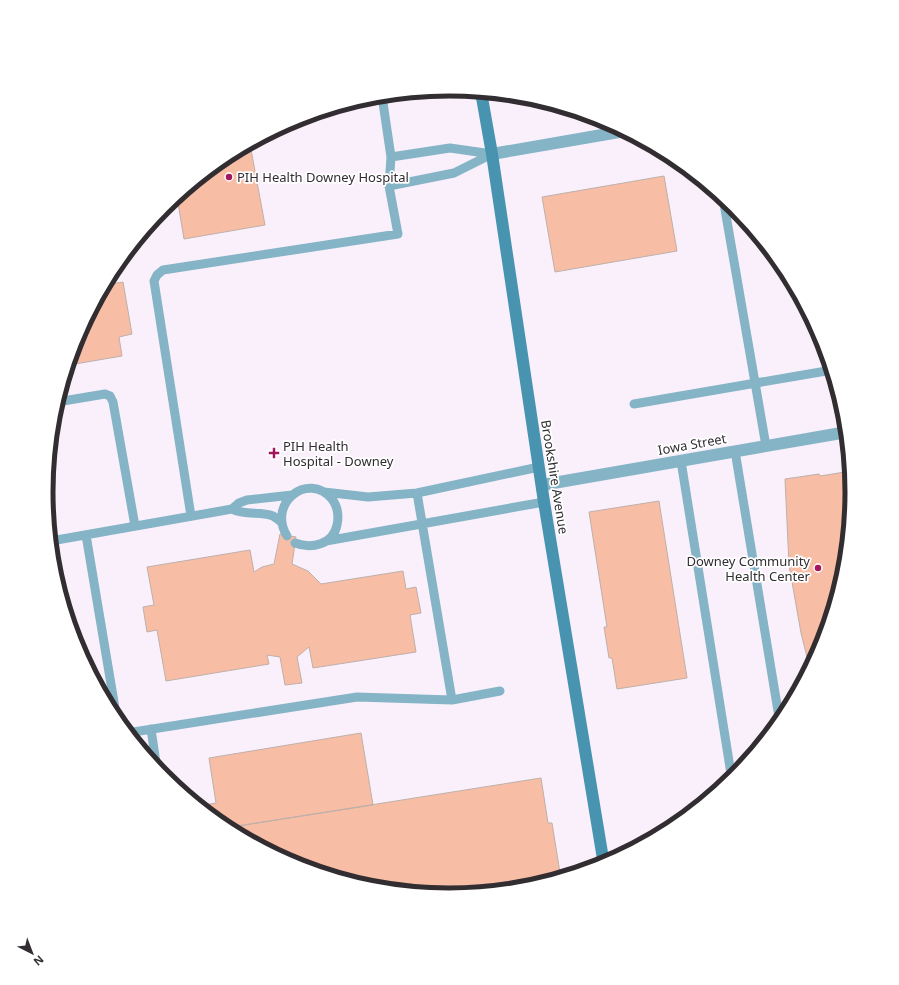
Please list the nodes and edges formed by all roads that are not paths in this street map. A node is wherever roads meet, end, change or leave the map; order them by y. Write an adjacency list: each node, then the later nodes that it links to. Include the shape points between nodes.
1 (482, 98): 4 (street, Brookshire Avenue)
2 (383, 102): 5 (lane)
3 (615, 133): 4 (street)
4 (492, 154): 5 (lane, via 450,148); 6 (lane, via 454,173); 16 (street, Brookshire Avenue)
5 (391, 158): 6 (lane)
6 (389, 186): 23 (lane, via 398,234 163,270 157,275 154,282)
7 (726, 208): 9 (lane)
8 (827, 371): 9 (lane)
9 (756, 383): 11 (lane); 13 (lane)
10 (64, 401): 26 (lane, via 105,394 110,396)
11 (634, 404)
12 (841, 433): 13 (street, Iowa Street)
13 (766, 446): 14 (street, Iowa Street)
14 (735, 451): 15 (street, Iowa Street); 35 (lane)
15 (681, 461): 17 (street, Iowa Street); 39 (lane)
16 (539, 467): 17 (street, Brookshire Avenue); 19 (lane)
17 (542, 485): 21 (street, Brookshire Avenue)
18 (324, 492): 19 (lane, via 368,498); 20 (lane, via 308,489); 30 (lane, via 335,504 338,520 332,536)
19 (417, 493): 25 (lane)
20 (292, 495): 22 (lane, via 247,500); 24 (lane, via 284,506)
21 (544, 502): 25 (lane); 40 (street, Brookshire Avenue)
22 (232, 509): 23 (lane); 24 (lane, via 242,513 274,516)
23 (191, 516): 26 (lane)
24 (281, 522): 28 (lane)
25 (422, 524): 30 (lane); 33 (lane)
26 (135, 526): 27 (lane)
27 (86, 534): 29 (lane); 34 (lane)
28 (287, 536)
29 (56, 540)
30 (326, 541): 31 (lane, via 310,546)
31 (295, 543)
32 (500, 691): 33 (lane)
33 (452, 700): 36 (lane, via 357,697)
34 (114, 704)
35 (778, 714)
36 (151, 729): 37 (lane); 38 (lane)
37 (134, 732)
38 (156, 759)
39 (731, 772)
40 (603, 858)

